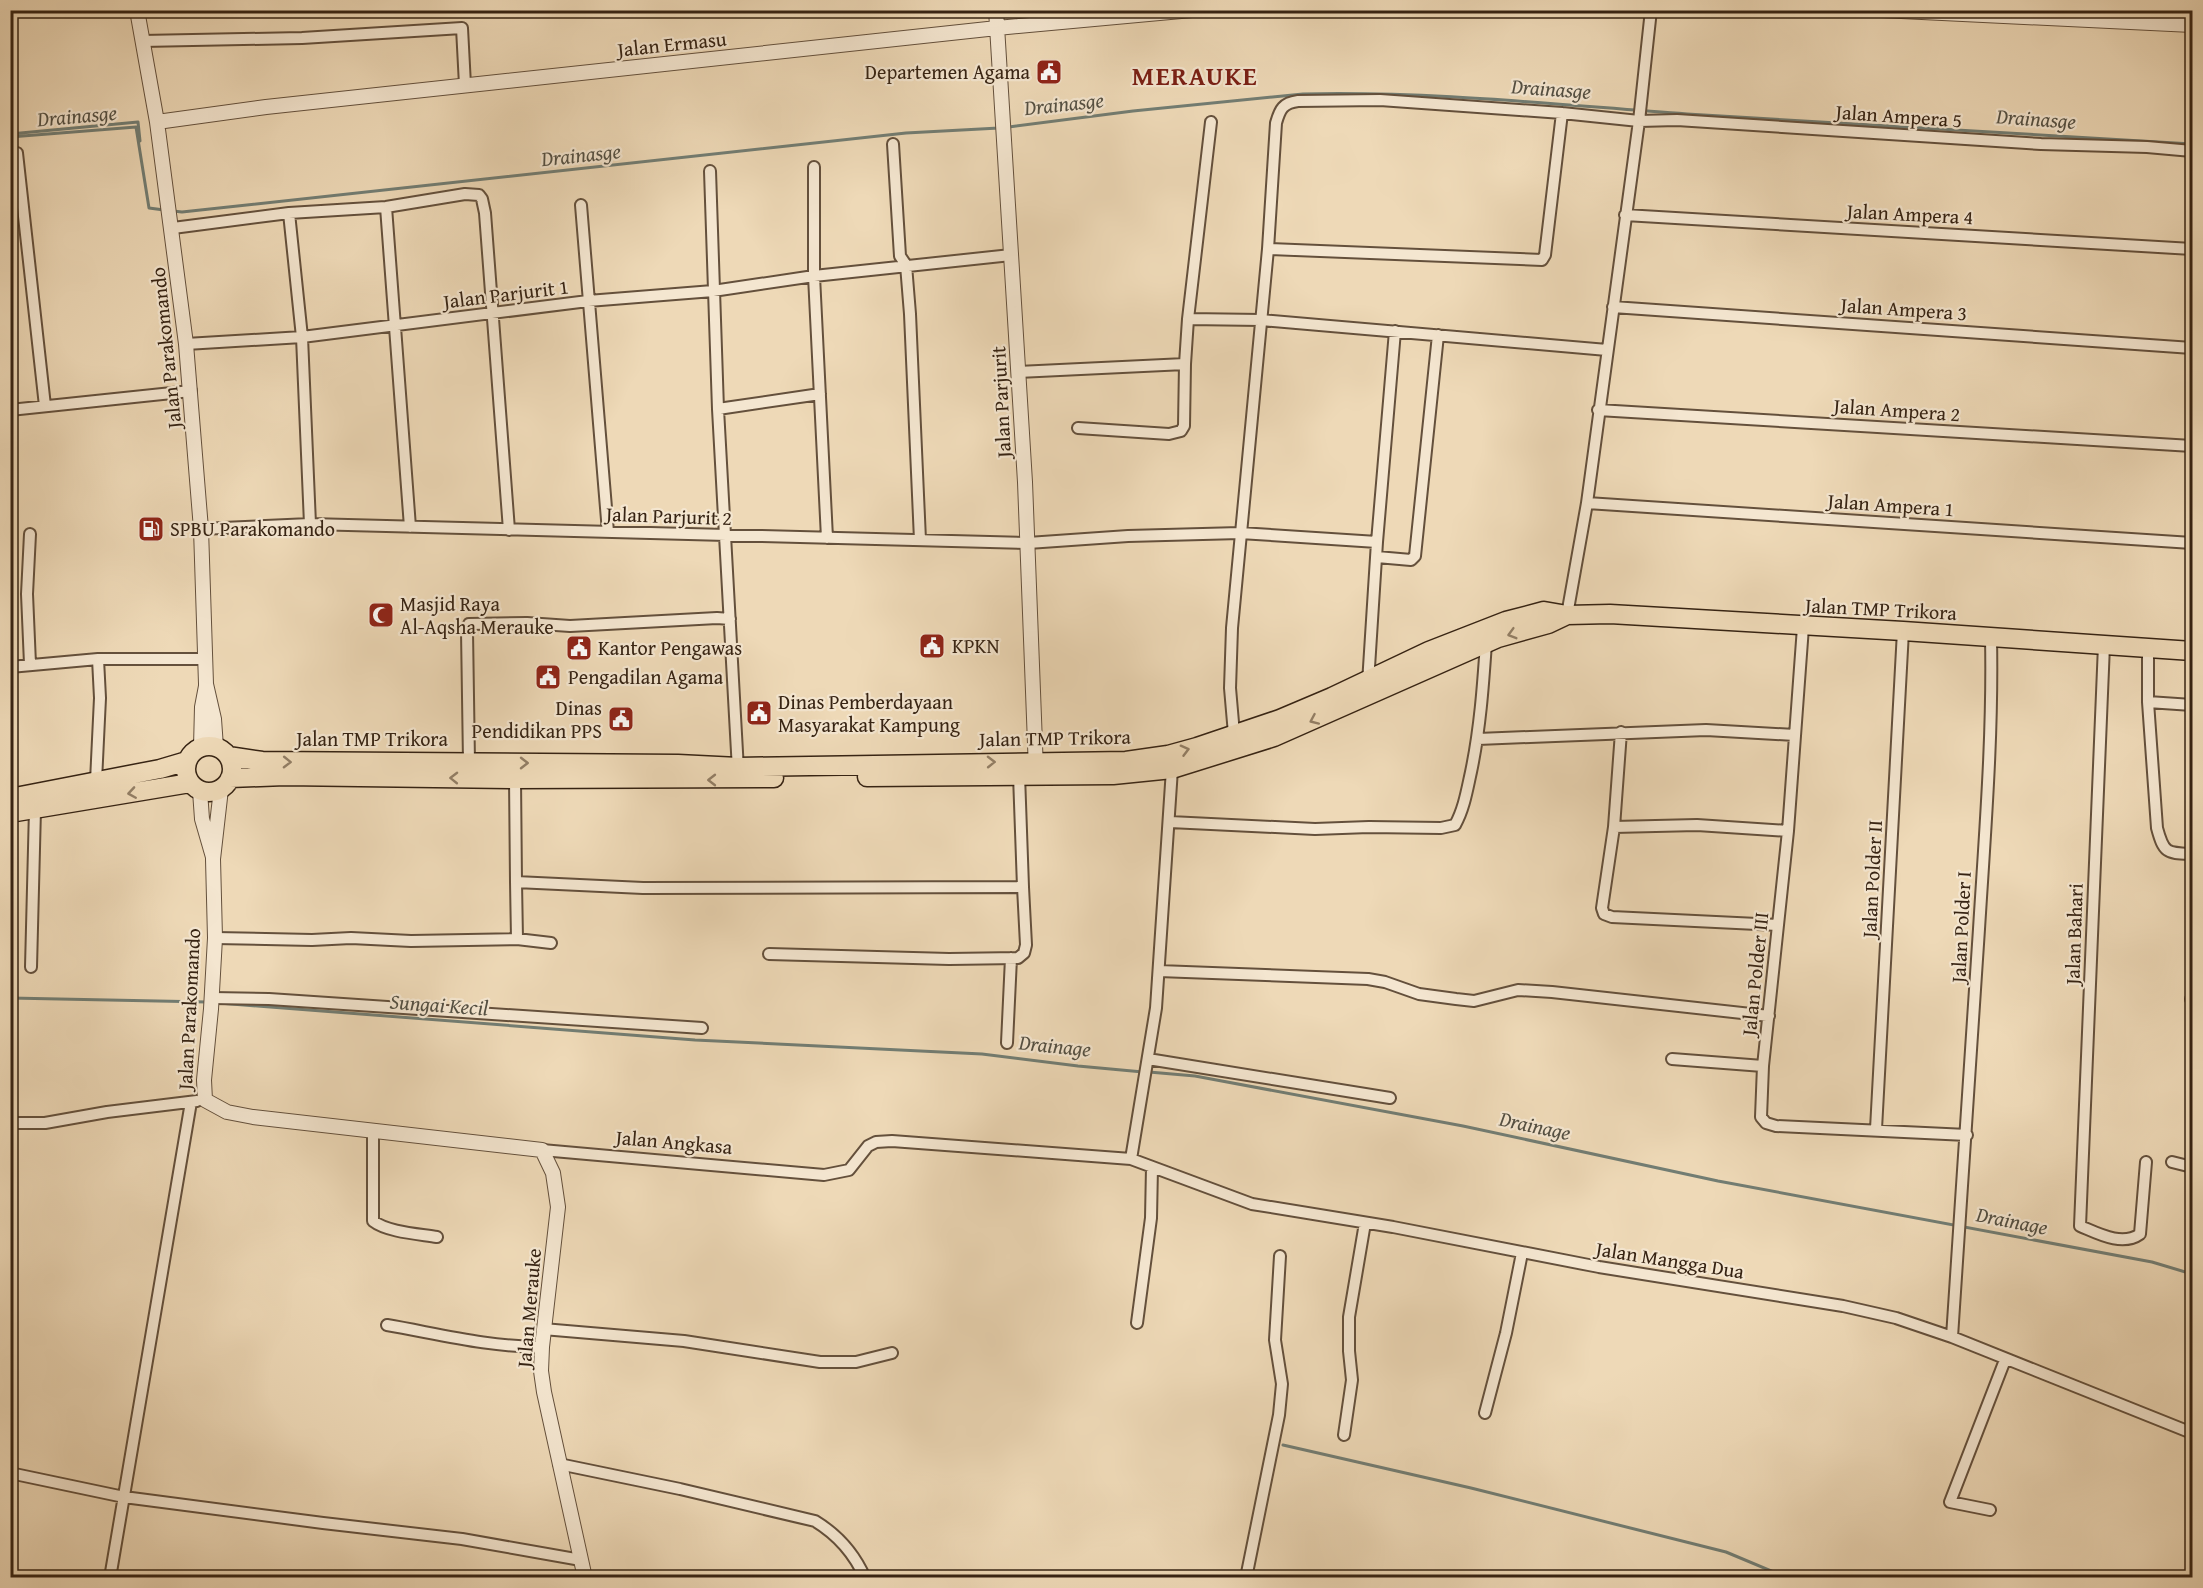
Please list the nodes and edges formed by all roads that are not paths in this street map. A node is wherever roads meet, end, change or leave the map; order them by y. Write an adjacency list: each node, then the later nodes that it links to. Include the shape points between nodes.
1 (135, 10): 6 (street); 10 (street, Jalan Parakomando)
2 (996, 10): 9 (street, Jalan Parjurit)
3 (1192, 10): 9 (street, Jalan Ermasu)
4 (1651, 10): 13 (street)
5 (1881, 10): 7 (street)
6 (10, 12)
7 (1961, 13): 8 (street)
8 (2193, 25)
9 (997, 28): 11 (street, Jalan Ermasu); 28 (street, Jalan Parjurit)
10 (142, 41): 11 (street, via 302,38 462,28); 14 (street, Jalan Parakomando)
11 (465, 86): 14 (street, Jalan Ermasu)
12 (1562, 113): 13 (street, Jalan Ampera 5); 26 (street, via 1542,260); 26 (street, Jalan Ampera 5, via 1380,100 1287,102 1276,123)
13 (1639, 121): 17 (street, Jalan Ampera 5, via 1677,120); 24 (street)
14 (157, 122): 25 (street, Jalan Parakomando)
15 (1211, 122): 35 (street)
16 (894, 144): 29 (street, via 900,256)
17 (2193, 152)
18 (17, 153): 48 (street)
19 (814, 167): 30 (street)
20 (710, 171): 31 (street)
21 (581, 205): 32 (street)
22 (386, 207): 23 (street); 34 (street, via 465,194 483,199); 37 (street)
23 (289, 213): 25 (street); 40 (street)
24 (1625, 215): 27 (street, Jalan Ampera 4); 33 (street)
25 (173, 228): 41 (street, Jalan Parakomando)
26 (1268, 249): 36 (street)
27 (2193, 249)
28 (1011, 255): 29 (street, Jalan Parjurit 1); 45 (street, Jalan Parjurit)
29 (906, 265): 30 (street, Jalan Parjurit 1); 64 (street)
30 (814, 276): 31 (street, Jalan Parjurit 1); 47 (street)
31 (713, 291): 32 (street, Jalan Parjurit 1); 49 (street)
32 (588, 301): 34 (street, Jalan Parjurit 1); 59 (street)
33 (1613, 307): 42 (street, Jalan Ampera 3); 43 (street)
34 (492, 314): 37 (street, Jalan Parjurit 1); 58 (street)
35 (1188, 319): 36 (street); 44 (street)
36 (1261, 320): 38 (street); 60 (street)
37 (395, 325): 40 (street, Jalan Parjurit 1); 56 (street)
38 (1395, 331): 39 (street); 65 (street)
39 (1438, 335): 43 (street); 68 (street, via 1415,556 1410,560)
40 (302, 337): 41 (street, Jalan Parjurit 1); 55 (street)
41 (186, 344): 46 (street, Jalan Parakomando)
42 (2193, 348)
43 (1607, 350): 51 (street)
44 (1185, 364): 45 (street); 52 (street, via 1181,431 1169,434)
45 (1018, 372): 66 (street, Jalan Parjurit)
46 (191, 391): 48 (street); 57 (street, Jalan Parakomando)
47 (820, 394): 49 (street); 63 (street)
48 (45, 405): 50 (street)
49 (718, 409): 62 (street)
50 (10, 410)
51 (1598, 410): 53 (street, Jalan Ampera 2); 54 (street)
52 (1078, 428)
53 (2193, 446)
54 (1587, 503): 67 (street, Jalan Ampera 1); 69 (street)
55 (310, 524): 56 (street, Jalan Parjurit 2); 57 (street)
56 (410, 527): 58 (street, Jalan Parjurit 2)
57 (201, 529): 79 (street, Jalan Parakomando)
58 (508, 530): 59 (street, Jalan Parjurit 2)
59 (608, 532): 62 (street, Jalan Parjurit 2)
60 (1240, 533): 65 (street, Jalan Parjurit 2); 66 (street, Jalan Parjurit 2); 86 (street, via 1230,688)
61 (30, 534): 80 (street)
62 (724, 535): 63 (street, Jalan Parjurit 2); 70 (street)
63 (827, 538): 64 (street, Jalan Parjurit 2)
64 (920, 540): 66 (street, Jalan Parjurit 2)
65 (1377, 542): 68 (street)
66 (1028, 543): 94 (street, Jalan Parjurit)
67 (2193, 543)
68 (1377, 557): 82 (street)
69 (1567, 615): 71 (highway, Jalan TMP Trikora, via 1610,614); 74 (highway, Jalan TMP Trikora, one-way to 74); 82 (highway, Jalan TMP Trikora, via 1544,611 1506,621 1465,636)
70 (730, 619): 91 (street, via 570,626 469,624); 95 (street)
71 (1803, 627): 72 (highway, Jalan TMP Trikora); 87 (street, Jalan Polder III)
72 (1903, 632): 73 (highway, Jalan TMP Trikora); 129 (street, Jalan Polder II)
73 (1991, 638): 75 (highway, Jalan TMP Trikora); 131 (street, Jalan Polder I, via 1992,708)
74 (1486, 643): 82 (highway, Jalan TMP Trikora); 88 (street)
75 (2104, 645): 76 (highway, Jalan TMP Trikora); 134 (street, Jalan Bahari, via 2080,1226 2118,1239 2133,1239 2140,1234)
76 (2148, 648): 77 (highway, Jalan TMP Trikora); 83 (street)
77 (2193, 651)
78 (98, 659): 79 (street); 80 (street); 97 (street)
79 (205, 659): 89 (street, Jalan Parakomando, via 203,696)
80 (30, 664): 81 (street)
81 (10, 667)
82 (1368, 687): 86 (highway, Jalan TMP Trikora); 92 (highway, Jalan TMP Trikora, one-way to 92, via 1275,737)
83 (2148, 702): 84 (street); 106 (street, via 2157,828 2162,846 2170,853)
84 (2193, 705)
85 (1621, 732): 87 (street, via 1706,730); 88 (street); 104 (street)
86 (1234, 734): 94 (highway, Jalan TMP Trikora, one-way to 86, via 1168,755)
87 (1795, 735): 105 (street, Jalan Polder III)
88 (1478, 739): 103 (street, via 1460,818 1449,828 1316,830)
89 (215, 750): 90 (highway, via 195,750); 91 (highway, Jalan TMP Trikora, one-way to 91, via 262,761); 98 (highway, via 231,763)
90 (186, 761): 97 (highway); 99 (highway, via 186,776)
91 (468, 762): 93 (highway, Jalan TMP Trikora)
92 (1172, 769): 94 (highway, Jalan TMP Trikora, via 1113,775); 103 (street)
93 (487, 770): 95 (highway, Jalan TMP Trikora, one-way to 95, via 678,764); 96 (highway, Jalan TMP Trikora); 98 (highway, Jalan TMP Trikora, one-way to 98, via 285,776)
94 (1030, 771): 95 (highway, Jalan TMP Trikora, one-way to 94); 95 (highway, Jalan TMP Trikora, via 896,776); 109 (street)
95 (738, 773): 96 (highway, Jalan TMP Trikora, one-way to 96)
96 (515, 779): 108 (street)
97 (96, 781): 100 (highway)
98 (225, 784): 99 (highway, via 214,792); 107 (street, Jalan Parakomando)
99 (195, 787): 101 (highway, one-way to 101); 107 (street, Jalan Parakomando)
100 (10, 798)
101 (35, 809): 102 (highway); 116 (street)
102 (10, 813)
103 (1170, 822): 117 (street)
104 (1614, 827): 105 (street, via 1697,825); 110 (street, via 1604,914)
105 (1788, 831): 110 (street, Jalan Polder III)
106 (2193, 854)
107 (213, 859): 111 (street, Jalan Parakomando)
108 (516, 882): 109 (street, via 643,888); 112 (street)
109 (1023, 887): 115 (street, via 1026,945 1024,953)
110 (1778, 925): 119 (street, Jalan Polder III)
111 (215, 938): 112 (street); 118 (street, Jalan Parakomando)
112 (517, 939): 113 (street)
113 (551, 943)
114 (769, 954): 115 (street)
115 (1011, 958): 121 (street)
116 (31, 967)
117 (1159, 971): 119 (street, via 1368,979 1419,993 1474,1001 1518,990 1552,992); 123 (street)
118 (212, 1002): 120 (street, via 269,999); 126 (street, Jalan Parakomando)
119 (1769, 1016): 124 (street, Jalan Polder III)
120 (702, 1028)
121 (1007, 1043)
122 (1672, 1059): 124 (street)
123 (1147, 1063): 125 (street); 133 (street)
124 (1763, 1066): 129 (street, Jalan Polder III, via 1760,1108 1766,1123)
125 (1390, 1098)
126 (205, 1100): 127 (street, Jalan Parakomando); 130 (street, Jalan Angkasa, via 239,1115)
127 (191, 1102): 128 (street, Jalan Parakomando, via 45,1123); 154 (street)
128 (10, 1123)
129 (1876, 1130): 131 (street, Jalan Polder III)
130 (373, 1131): 132 (street, Jalan Angkasa); 139 (street, via 373,1221)
131 (1967, 1135): 145 (street, Jalan Polder I)
132 (542, 1149): 133 (street, Jalan Angkasa, via 824,1175 849,1170 868,1146 892,1140); 144 (street, Jalan Merauke, via 553,1173 558,1208)
133 (1131, 1159): 136 (street, Jalan Mangga Dua)
134 (2146, 1162)
135 (2172, 1162): 137 (street)
136 (1152, 1167): 138 (street, Jalan Mangga Dua, via 1252,1203); 142 (street, via 1151,1218)
137 (2193, 1167)
138 (1365, 1223): 140 (street, Jalan Mangga Dua); 151 (street, via 1349,1317 1352,1380)
139 (437, 1237)
140 (1522, 1253): 145 (street, Jalan Mangga Dua, via 1843,1306); 149 (street)
141 (1280, 1256): 160 (street, via 1275,1340 1282,1384 1279,1415)
142 (1137, 1323)
143 (387, 1325): 146 (street, via 485,1344)
144 (543, 1329): 146 (street, Jalan Merauke); 147 (street, via 684,1341 820,1362 856,1362)
145 (1952, 1337): 148 (street, Jalan Mangga Dua)
146 (542, 1347): 152 (street, Jalan Merauke, via 544,1392)
147 (892, 1353)
148 (2005, 1360): 150 (street, Jalan Mangga Dua); 155 (street, via 1950,1503)
149 (1485, 1413)
150 (2193, 1433)
151 (1344, 1435)
152 (559, 1464): 156 (street, Jalan Merauke); 159 (street, via 815,1521 833,1532 858,1561)
153 (10, 1473): 154 (street)
154 (124, 1497): 156 (street, via 462,1539); 157 (street)
155 (1990, 1510)
156 (581, 1560): 158 (street, Jalan Merauke)
157 (110, 1578)
158 (585, 1578)
159 (865, 1578)
160 (1246, 1578)

